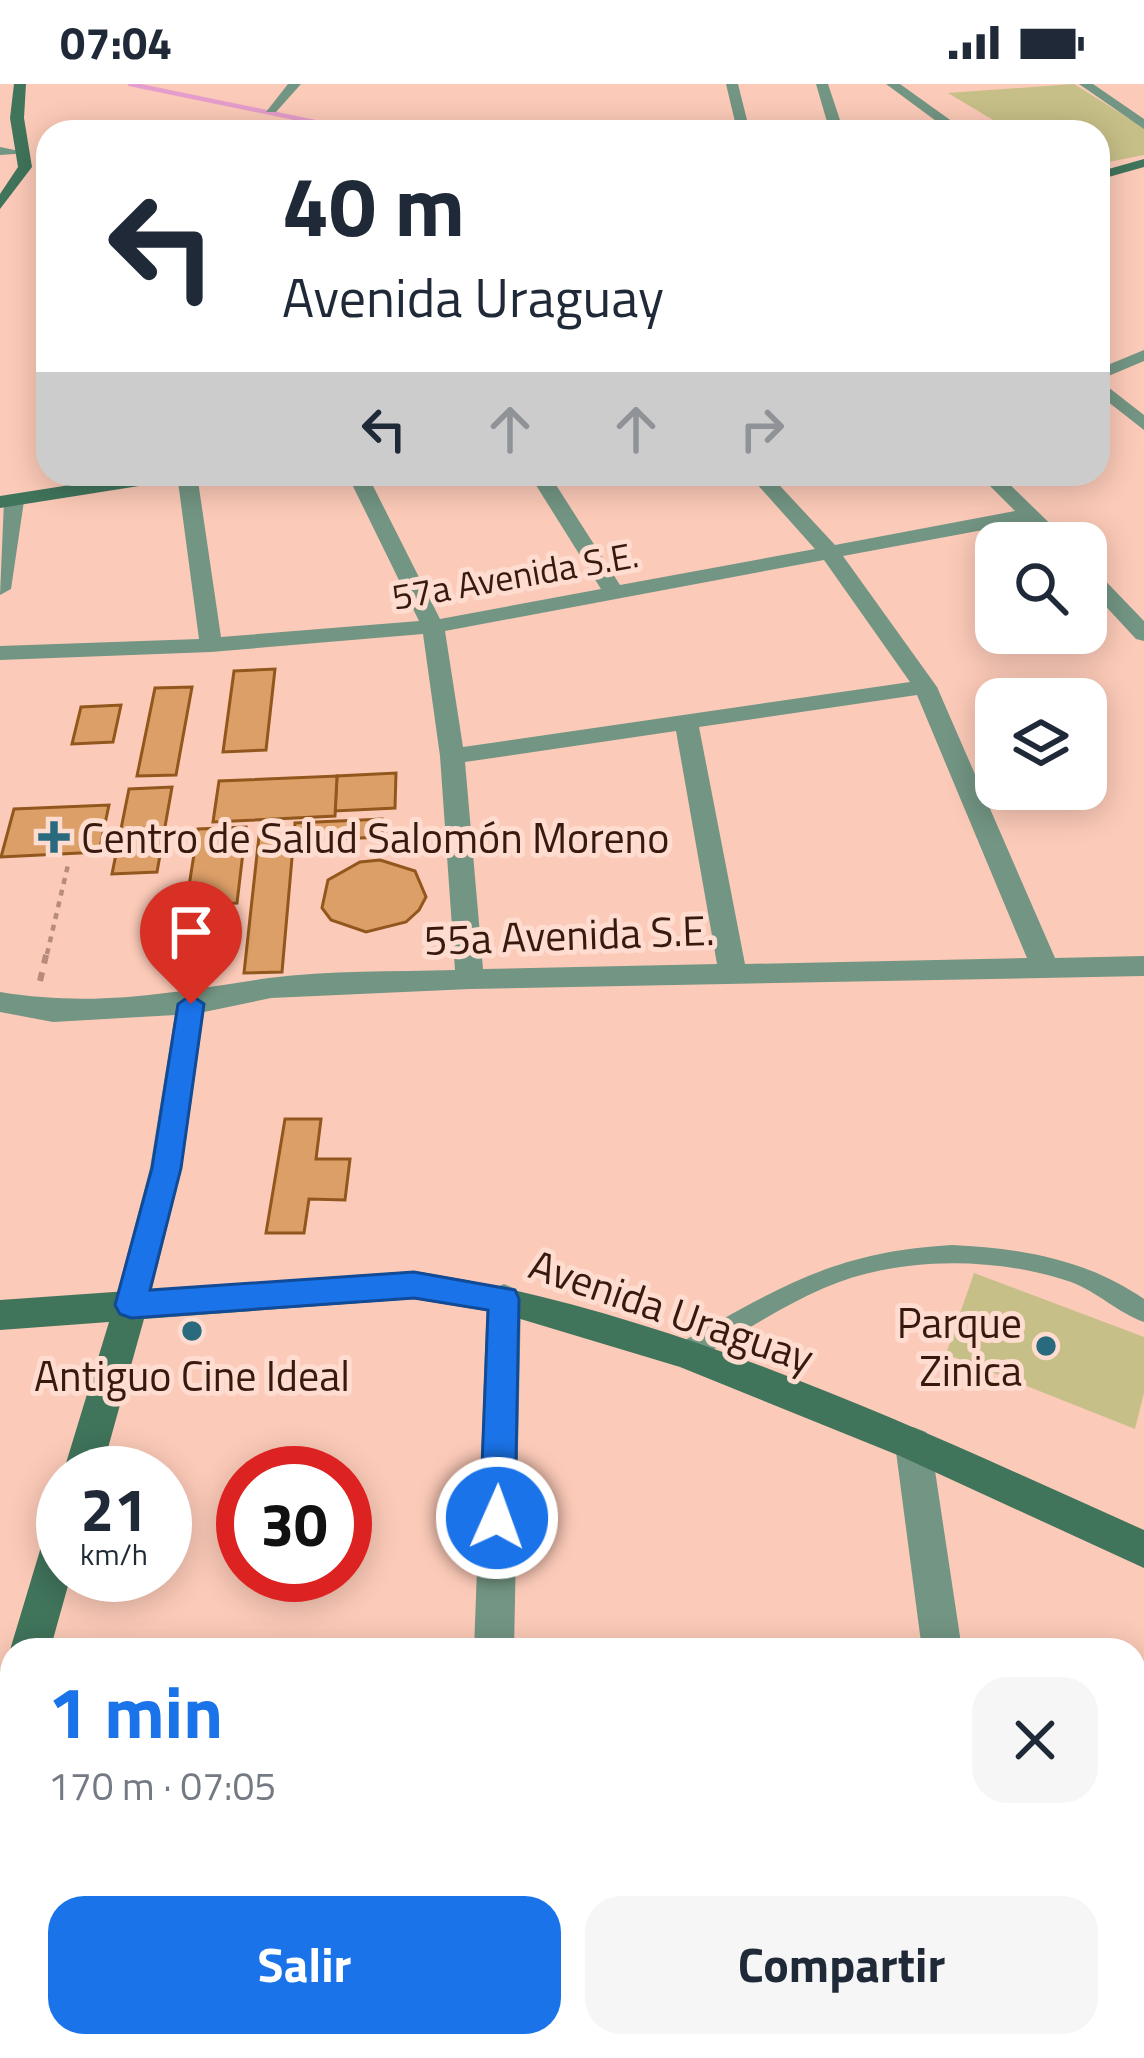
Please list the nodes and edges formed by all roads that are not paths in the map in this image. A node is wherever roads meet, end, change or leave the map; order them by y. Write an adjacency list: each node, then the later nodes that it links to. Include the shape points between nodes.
1 (20, 84): 13 (street)
2 (295, 84): 7 (street)
3 (732, 84): 8 (street)
4 (822, 84): 9 (street)
5 (892, 84): 10 (street)
6 (1085, 84): 11 (street)
7 (272, 109)
8 (740, 120)
9 (833, 120)
10 (943, 120)
11 (1144, 125)
12 (0, 151): 13 (street)
13 (22, 153): 16 (street, via 25,167)
14 (1144, 163): 15 (street)
15 (1110, 171)
16 (0, 205)
17 (1144, 356): 18 (street)
18 (1110, 374)
19 (1110, 391): 20 (street)
20 (1144, 424)
21 (101, 486): 27 (street)
22 (189, 486): 36 (street)
23 (363, 486): 34 (street)
24 (546, 486): 32 (street)
25 (769, 486): 30 (street)
26 (1002, 486): 28 (street)
27 (7, 501): 31 (street)
28 (1034, 514): 29 (street); 30 (street, 57a Avenida S.E.)
29 (1041, 522)
30 (827, 549): 32 (street, 57a Avenida S.E.); 38 (street)
31 (0, 589)
32 (616, 594): 34 (street, 57a Avenida S.E.)
33 (1107, 594): 35 (street)
34 (433, 627): 36 (street, 57a Avenida S.E.); 40 (street)
35 (1144, 634)
36 (211, 645): 37 (street, 57a Avenida S.E.)
37 (0, 652)
38 (925, 687): 39 (street); 42 (street)
39 (686, 722): 40 (street); 43 (street)
40 (452, 756): 44 (street)
41 (1144, 966): 42 (street, 55a Avenida S.E.)
42 (1045, 968): 43 (street, 55a Avenida S.E.)
43 (732, 970): 44 (street, 55a Avenida S.E.)
44 (470, 979): 46 (street, 55a Avenida S.E., via 271,988)
45 (0, 1002): 46 (street, 55a Avenida S.E.)
46 (191, 1004): 48 (street, via 166,1168)
47 (504, 1299): 48 (street, Avenida Uraguay, via 414,1285); 51 (street, Avenida Uraguay); 57 (street)
48 (131, 1305): 50 (street, Avenida Uraguay); 53 (street)
49 (1144, 1312): 51 (lane, via 1122,1292 1020,1256 946,1254 835,1273)
50 (0, 1316)
51 (685, 1353): 52 (street, Avenida Uraguay)
52 (913, 1444): 54 (street, Avenida Uraguay); 58 (street)
53 (90, 1446)
54 (1144, 1549)
55 (44, 1602): 56 (street)
56 (34, 1638)
57 (494, 1638)
58 (940, 1638)

